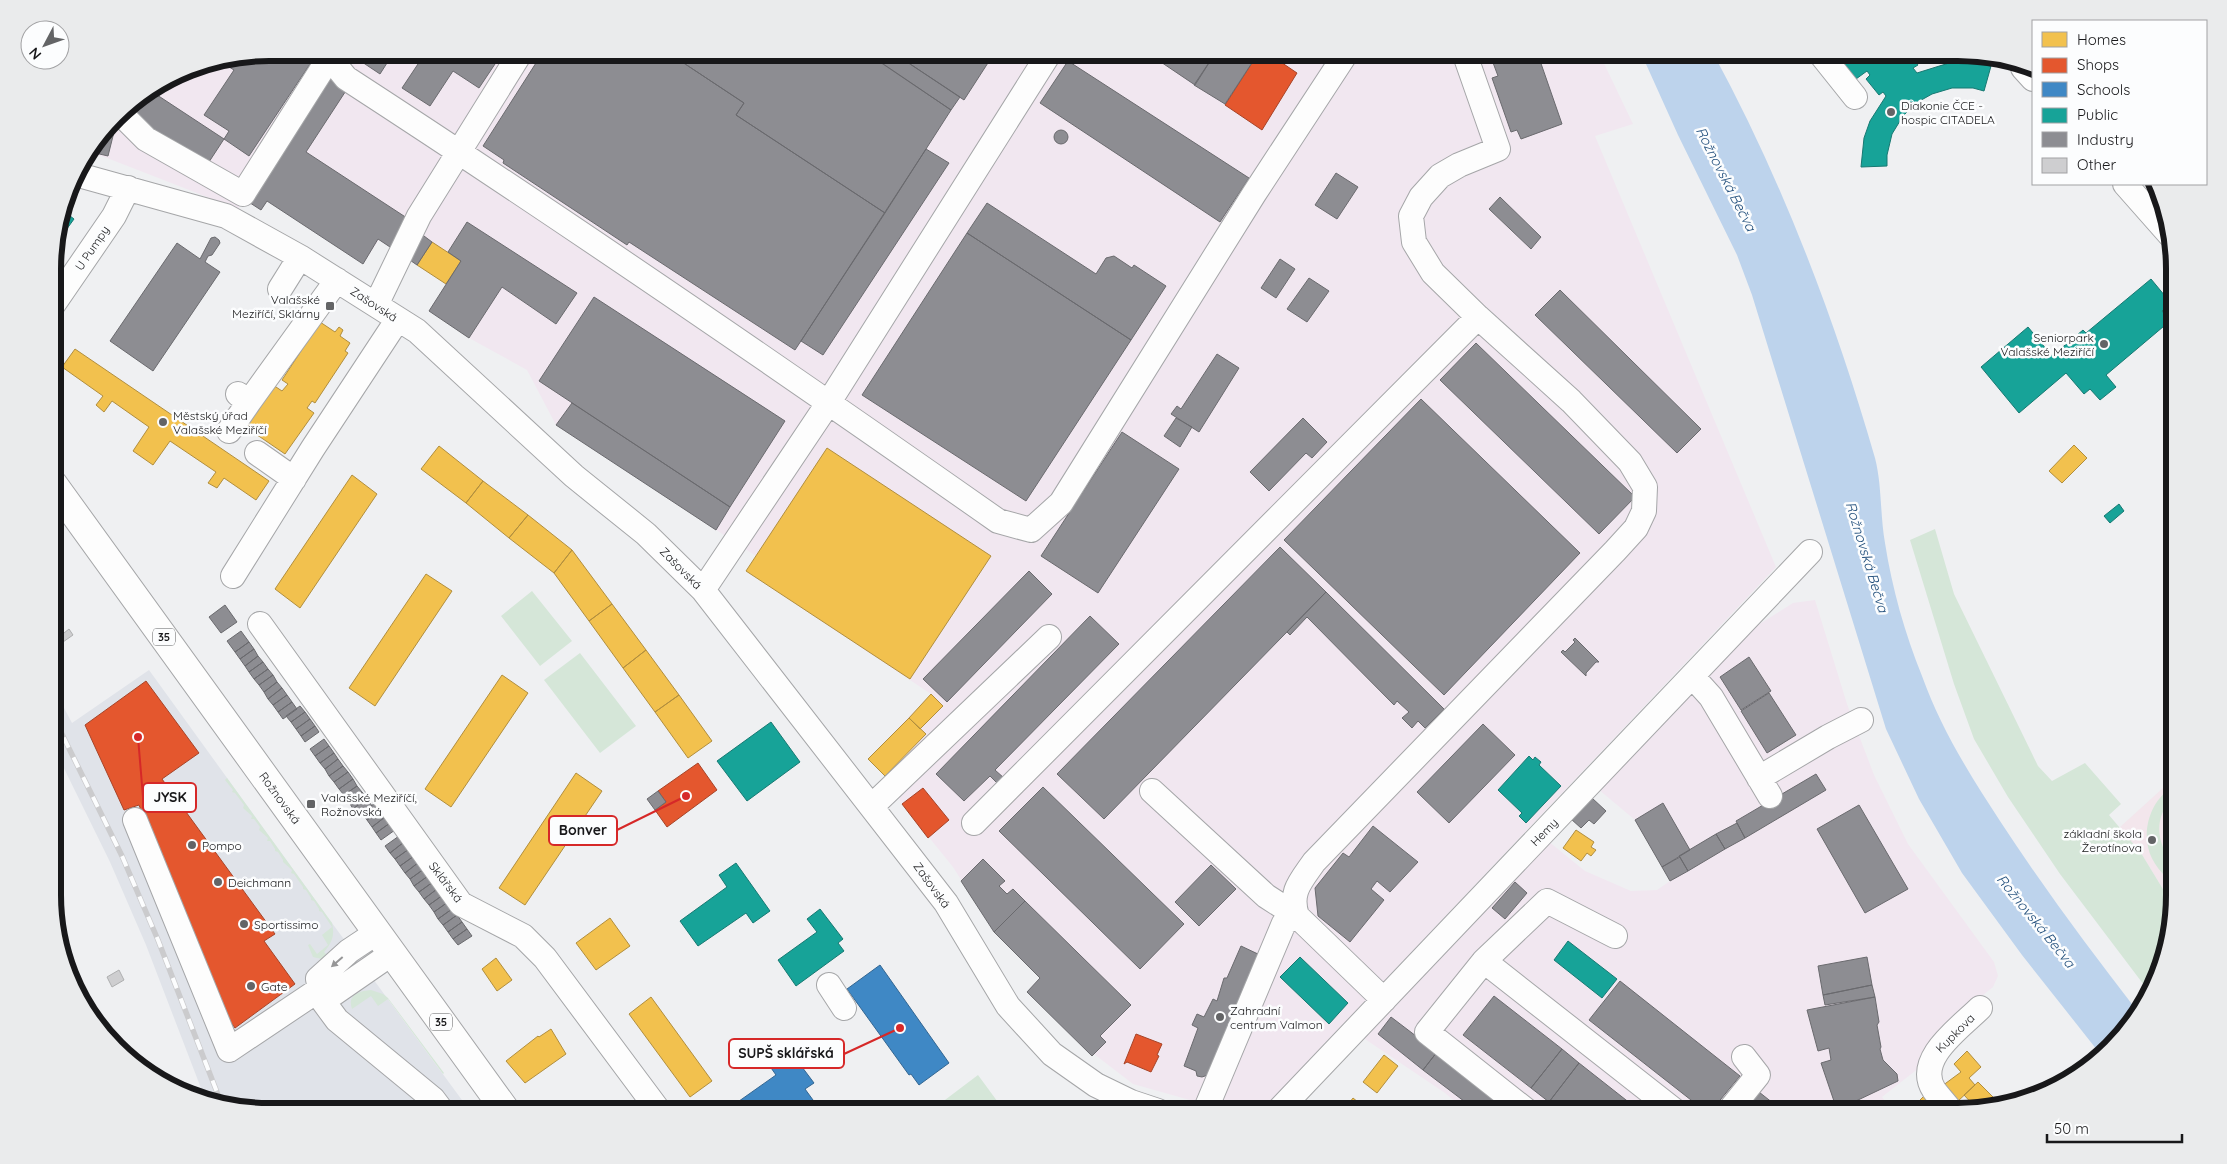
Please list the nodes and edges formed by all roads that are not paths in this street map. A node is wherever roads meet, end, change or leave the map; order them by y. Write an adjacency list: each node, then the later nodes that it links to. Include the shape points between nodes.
1 (334, 61): 9 (street, via 326,63 243,194 146,139)
2 (338, 61): 10 (street, via 346,78)
3 (515, 61): 10 (street)
4 (1044, 61): 22 (street)
5 (1341, 61): 22 (street, via 1061,503 1031,530 998,521)
6 (1467, 61): 20 (street, via 1498,149 1440,176 1411,216 1414,242 1433,273)
7 (1825, 61): 8 (street)
8 (1855, 97)
9 (126, 119)
10 (458, 151): 19 (street, via 419,216); 22 (street)
11 (83, 176): 13 (street, Zašovská)
12 (2126, 185): 14 (street)
13 (128, 188): 15 (street, Zašovská, via 226,216); 18 (street, U Pumpy, via 114,216)
14 (2161, 225)
15 (300, 257): 16 (street, Zašovská); 17 (street)
16 (336, 280): 19 (street, Zašovská); 23 (street, via 244,398)
17 (280, 289)
18 (61, 293)
19 (376, 304): 21 (street, Zašovská)
20 (1478, 317): 37 (street); 38 (street, via 1571,401 1630,462 1645,486 1644,511 1636,528 1615,551 1314,862 1296,889 1292,903)
21 (398, 319): 25 (street); 29 (street, Zašovská, via 417,331 574,476 646,534)
22 (829, 402): 29 (street)
23 (229, 431)
24 (256, 452): 25 (street)
25 (294, 480): 28 (street)
26 (61, 494): 40 (main road, Rožnovská / 35)
27 (1810, 552): 32 (street, Hemy)
28 (233, 576)
29 (704, 590): 35 (street, Zašovská)
30 (260, 624): 50 (street, Sklářská, via 461,904 522,936 545,958)
31 (1049, 637): 35 (street)
32 (1692, 676): 33 (street, via 1711,696 1765,787 1828,737); 44 (street, Hemy)
33 (1861, 720)
34 (1152, 791): 38 (street, via 1266,896)
35 (872, 806): 51 (street, Zašovská, via 946,903 1008,1006 1052,1054 1096,1085)
36 (135, 820): 43 (street, via 228,1050)
37 (974, 823)
38 (1297, 916): 44 (street); 52 (street, via 1284,923)
39 (1615, 936): 41 (street, via 1546,901)
40 (384, 943): 43 (street, via 349,951 318,979); 49 (main road, Rožnovská / 35)
41 (1484, 962): 54 (street, via 1427,1032); 55 (street)
42 (829, 985): 45 (street)
43 (322, 995): 48 (street, via 337,1020)
44 (1384, 1000): 53 (street, Hemy)
45 (844, 1008)
46 (1980, 1008): 57 (street, Kupkova, via 1935,1053 1929,1068 1933,1089)
47 (1744, 1056): 56 (street, via 1758,1074)
48 (436, 1103)
49 (500, 1103)
50 (654, 1103)
51 (1134, 1103)
52 (1208, 1103)
53 (1286, 1103)
54 (1517, 1103)
55 (1666, 1103)
56 (1735, 1103)
57 (1945, 1103)

